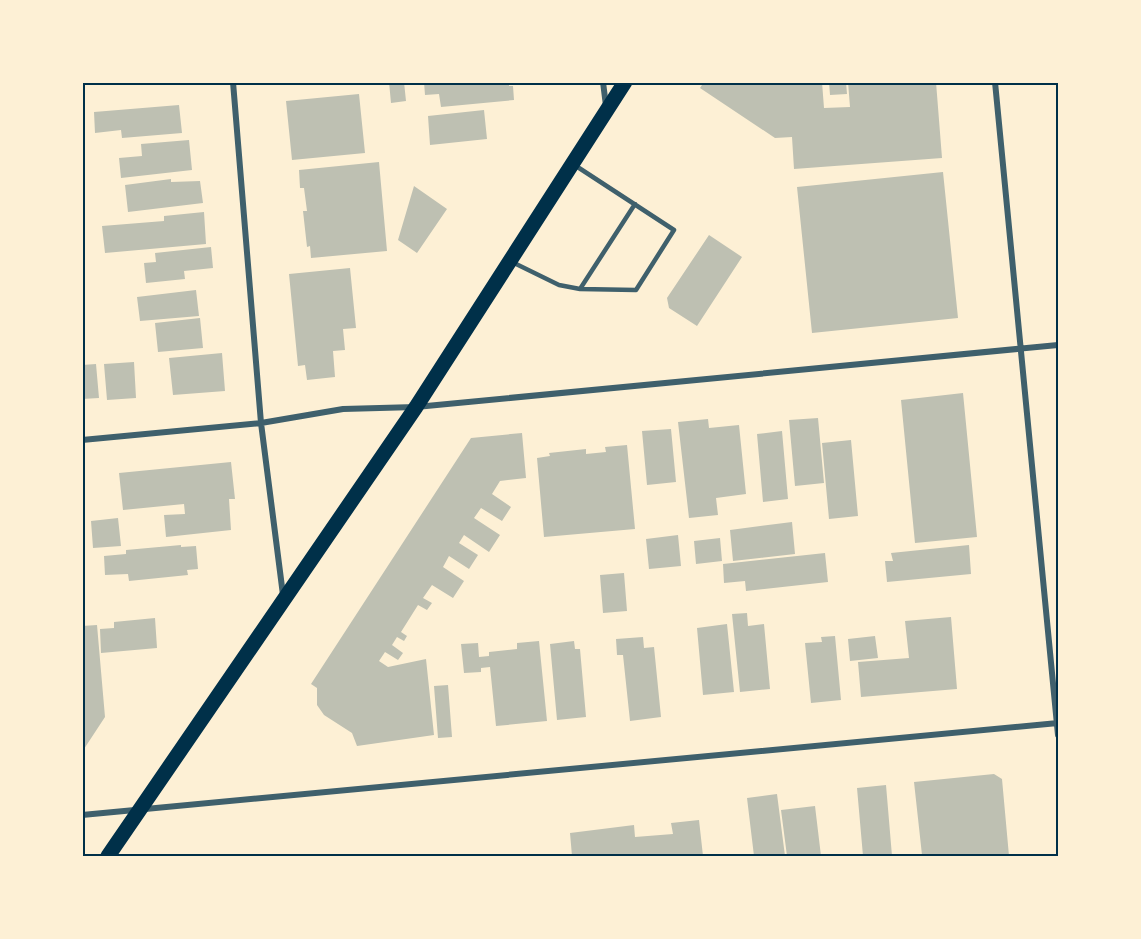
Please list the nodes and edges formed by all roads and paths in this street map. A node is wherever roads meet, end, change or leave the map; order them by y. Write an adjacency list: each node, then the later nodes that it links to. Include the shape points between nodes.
1 (233, 82): 13 (street)
2 (603, 82): 5 (street)
3 (625, 82): 5 (main road)
4 (995, 82): 11 (street)
5 (606, 112): 6 (main road)
6 (572, 164): 7 (lane); 8 (main road)
7 (635, 204): 9 (lane); 9 (lane, via 674,230 636,290)
8 (510, 261): 9 (lane, via 559,285); 12 (main road)
9 (580, 289)
10 (1059, 345): 11 (street)
11 (1021, 349): 12 (street); 16 (street)
12 (416, 406): 13 (street, via 344,409); 15 (main road)
13 (261, 423): 14 (street); 15 (street)
14 (82, 440)
15 (284, 603): 18 (main road)
16 (1058, 723): 17 (street); 18 (street)
17 (1059, 735)
18 (139, 810): 19 (street); 20 (main road)
19 (82, 815)
20 (108, 856)

